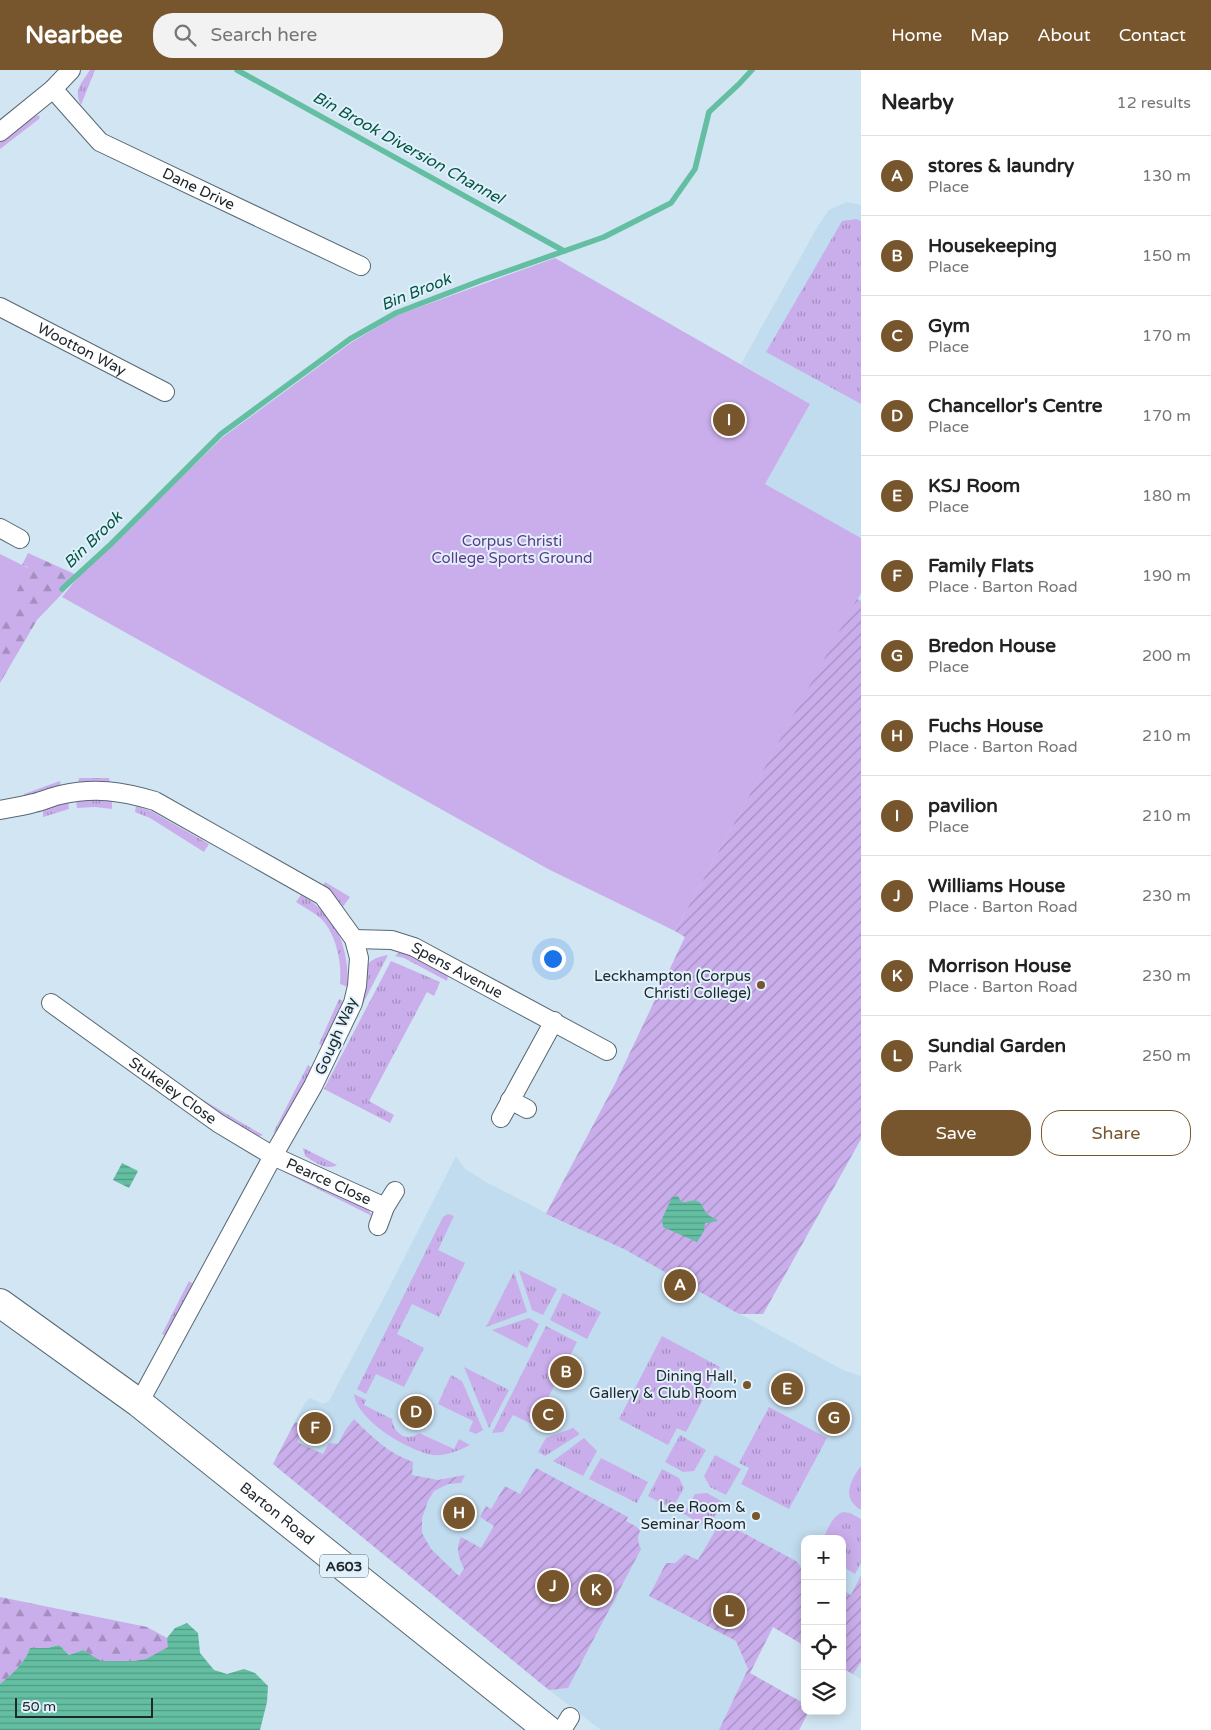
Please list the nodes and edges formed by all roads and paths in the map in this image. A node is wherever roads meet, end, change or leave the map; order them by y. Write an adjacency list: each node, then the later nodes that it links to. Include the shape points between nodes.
1 (71, 70): 2 (street)
2 (53, 89): 3 (street); 4 (street, Dane Drive, via 100,142)
3 (0, 132)
4 (361, 266)
5 (0, 307): 6 (street, Wootton Way)
6 (165, 392)
7 (0, 528): 8 (street)
8 (20, 539)
9 (0, 810): 10 (street, Gough Way, via 79,791 129,793 155,801 323,896)
10 (354, 939): 12 (street, Spens Avenue, via 392,940 414,947); 17 (street, Gough Way, via 359,958 353,1003 313,1086)
11 (52, 1003): 17 (street, Stukeley Close, via 71,1026 218,1124)
12 (554, 1021): 13 (street, Spens Avenue); 14 (street)
13 (607, 1051)
14 (510, 1100): 15 (street); 16 (street)
15 (527, 1109)
16 (501, 1118)
17 (273, 1156): 19 (street, Pearce Close); 22 (street, Gough Way)
18 (394, 1191): 19 (street, Pearce Close)
19 (385, 1207): 20 (street, Pearce Close)
20 (378, 1226)
21 (0, 1303): 22 (main road, Barton Road / A603)
22 (139, 1403): 23 (main road, Barton Road / A603)
23 (560, 1726)

